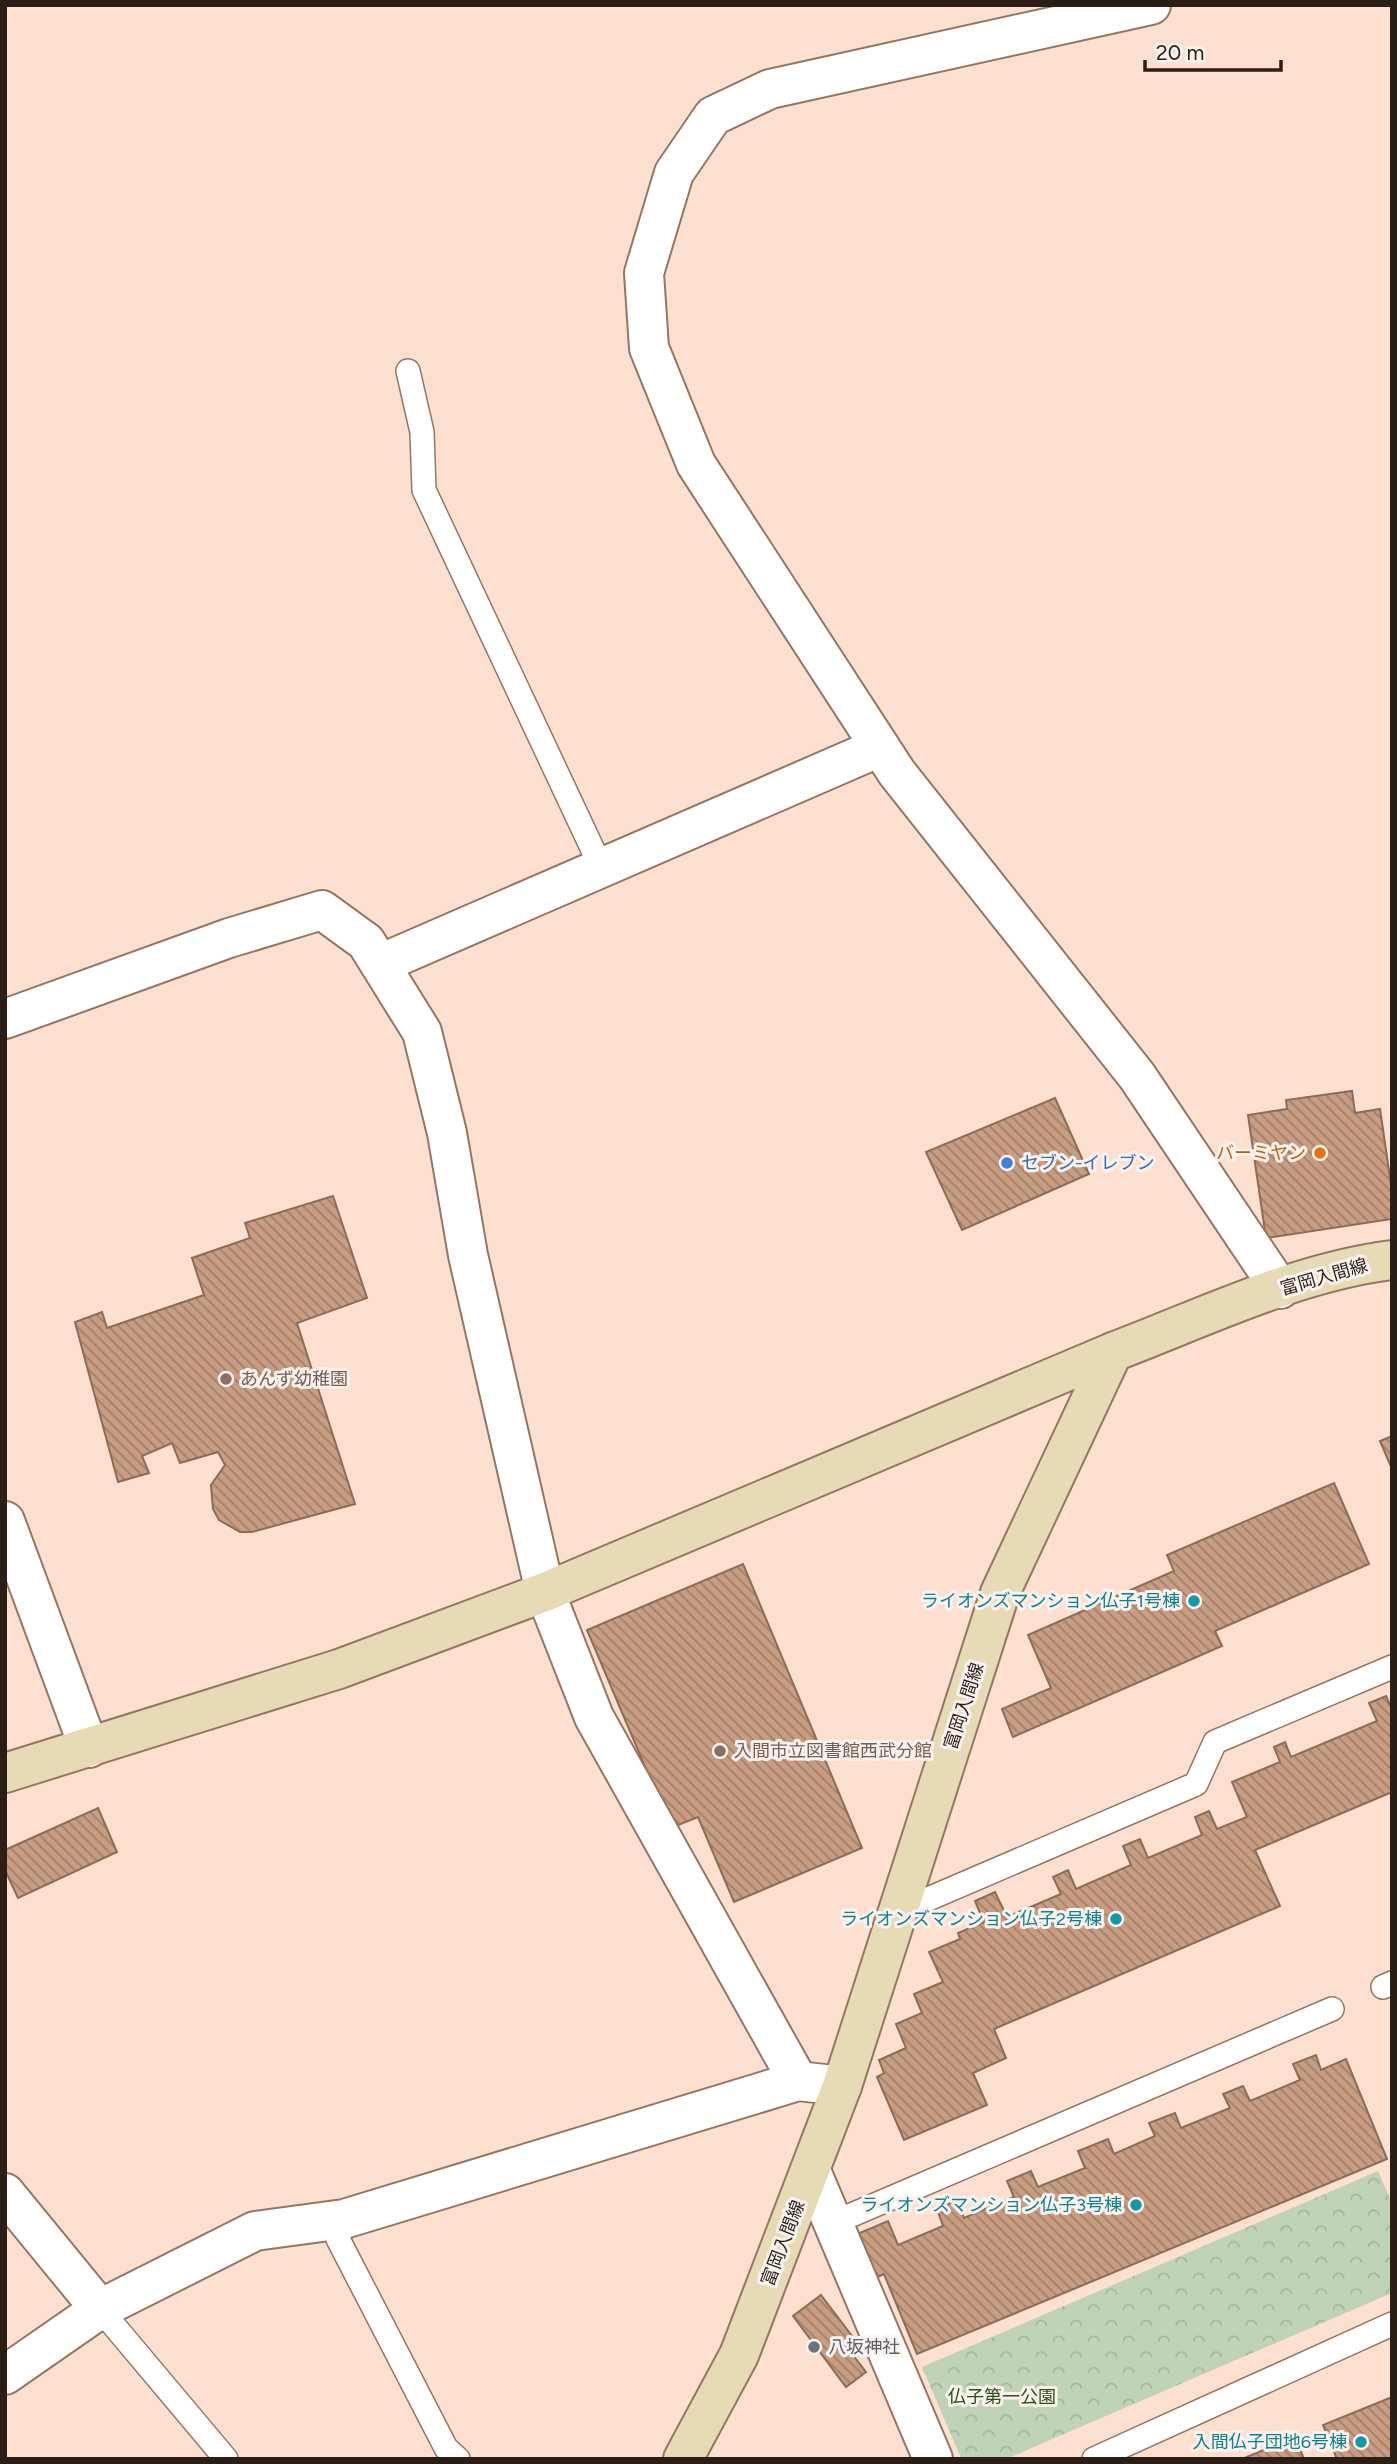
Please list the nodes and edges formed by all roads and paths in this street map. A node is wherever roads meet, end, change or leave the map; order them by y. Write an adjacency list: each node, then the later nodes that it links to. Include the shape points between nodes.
1 (1151, 5): 3 (street, via 770,89 713,116 674,173 644,273 649,348 696,464)
2 (408, 371): 4 (lane, via 422,432 424,490)
3 (880, 747): 4 (street); 8 (street, via 1137,1076)
4 (601, 867): 5 (street)
5 (380, 964): 6 (street, via 366,942 322,910 229,938); 11 (street, via 422,1032)
6 (5, 1019)
7 (1392, 1260): 8 (main road, 富岡入間線, via 1359,1264)
8 (1280, 1289): 9 (main road, 富岡入間線)
9 (1113, 1352): 11 (main road); 15 (main road, 富岡入間線, via 1000,1593)
10 (5, 1521): 13 (street)
11 (545, 1592): 13 (main road, via 339,1669); 17 (street, via 594,1717)
12 (1392, 1667): 15 (lane, via 1215,1742 1196,1784)
13 (89, 1748): 14 (main road)
14 (5, 1773)
15 (898, 1912): 18 (main road, 富岡入間線)
16 (1332, 2009): 22 (lane)
17 (797, 2081): 18 (street); 21 (street)
18 (842, 2086): 19 (main road, 富岡入間線)
19 (811, 2171): 22 (street); 28 (main road, 富岡入間線, via 739,2355)
20 (5, 2193): 23 (street)
21 (344, 2219): 23 (street, via 255,2231); 27 (lane, via 338,2239 446,2448)
22 (833, 2223): 29 (street)
23 (100, 2309): 25 (street); 26 (lane)
24 (1392, 2324): 30 (lane)
25 (5, 2375)
26 (226, 2459)
27 (458, 2459)
28 (683, 2459)
29 (933, 2459)
30 (1094, 2459)

